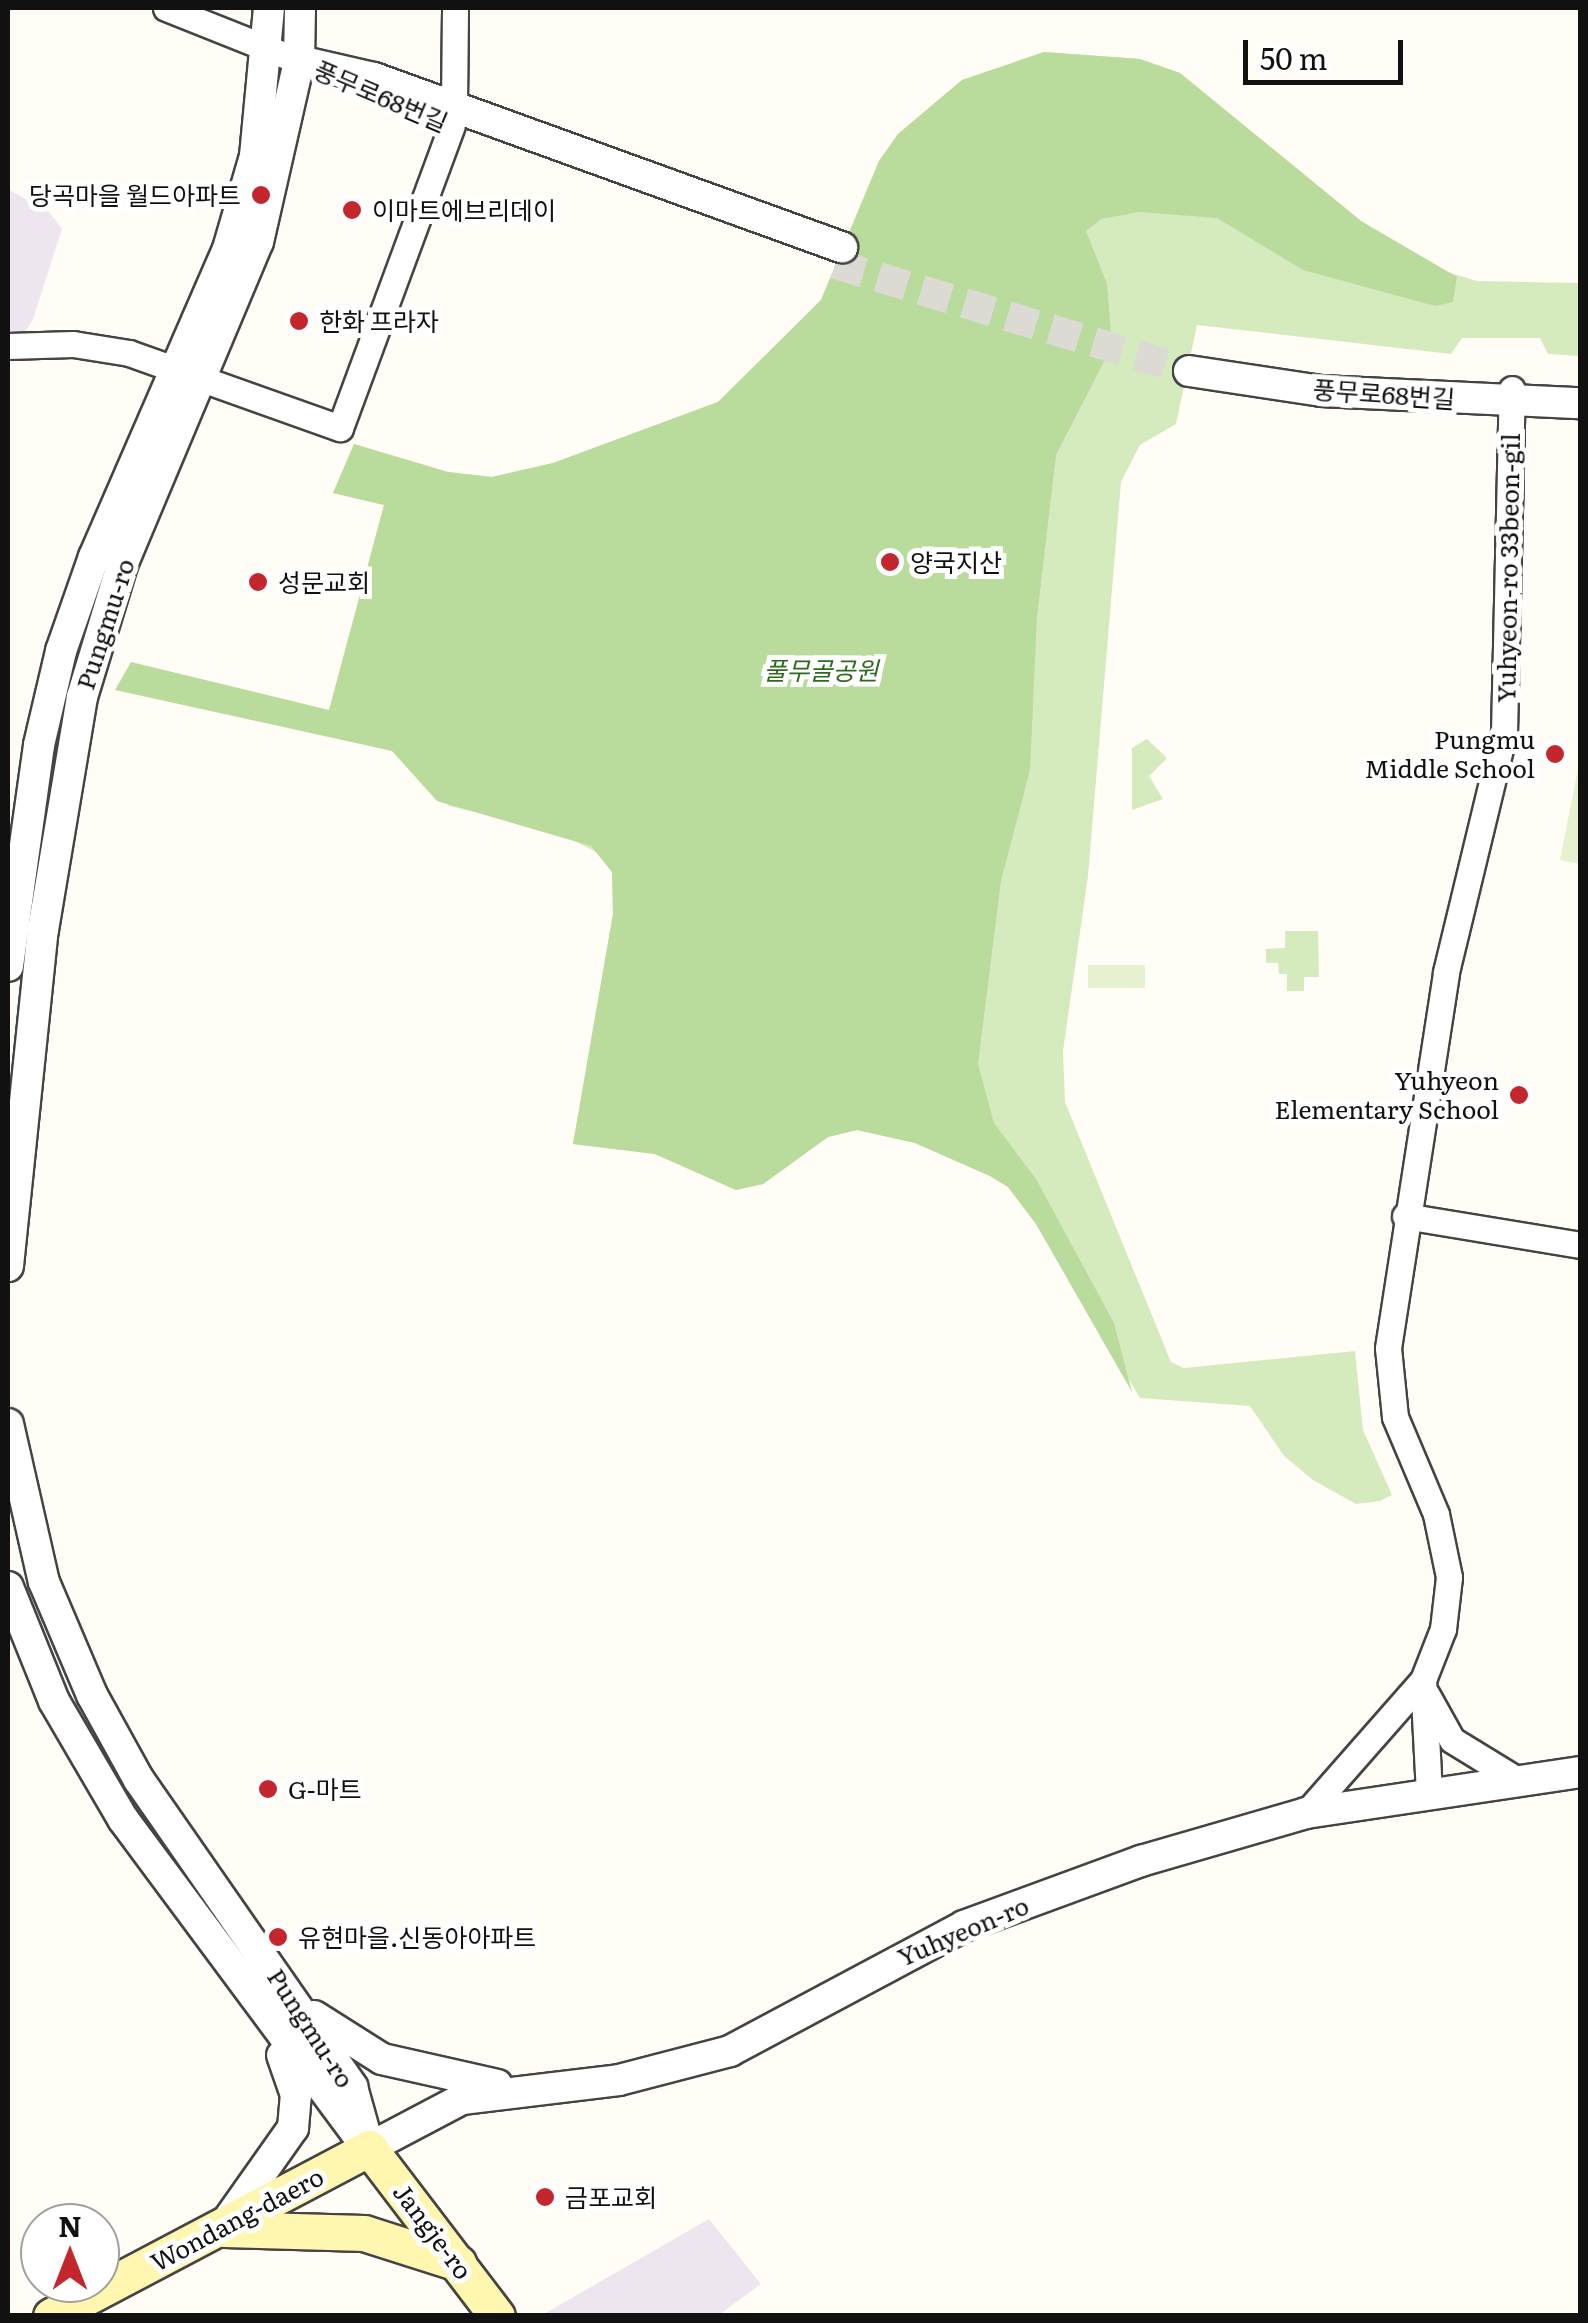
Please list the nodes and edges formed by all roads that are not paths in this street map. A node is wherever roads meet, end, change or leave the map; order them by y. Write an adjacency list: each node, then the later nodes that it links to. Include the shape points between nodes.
1 (166, 8): 5 (street)
2 (269, 8): 5 (street, Pungmu-ro)
3 (300, 8): 6 (street, Pungmu-ro)
4 (455, 8): 7 (street)
5 (268, 47): 6 (street); 11 (street, Pungmu-ro, via 250,172)
6 (299, 61): 7 (street, 풍무로68번길); 11 (street, Pungmu-ro, via 258,242)
7 (453, 116): 8 (street, 풍무로68번길); 11 (street, via 340,428)
8 (838, 255)
9 (8, 346): 11 (street, via 100,348)
10 (1190, 364): 13 (street, 풍무로68번길)
11 (193, 375): 15 (street, Pungmu-ro, via 94,557 65,638 39,745); 18 (street, Pungmu-ro, via 122,565 82,697 43,930)
12 (1580, 390): 13 (street, 풍무로68번길)
13 (1511, 396): 14 (street, 풍무로68번길); 16 (street, Yuhyeon-ro 33beon-gil, via 1502,747 1446,972)
14 (1580, 403)
15 (8, 966)
16 (1406, 1216): 17 (street); 21 (street, Yuhyeon-ro 33beon-gil, via 1391,1311 1390,1381 1395,1417 1436,1514 1450,1577 1444,1629)
17 (1580, 1245)
18 (8, 1266)
19 (8, 1424): 26 (street, Pungmu-ro, via 44,1582 92,1696 140,1780)
20 (8, 1587): 27 (street, Pungmu-ro, via 80,1751)
21 (1423, 1680): 23 (street, via 1452,1740); 24 (street, Yuhyeon-ro 33beon-gil); 25 (street, Yuhyeon-ro 33beon-gil)
22 (1580, 1772): 23 (street, Yuhyeon-ro)
23 (1519, 1781): 24 (street, Yuhyeon-ro)
24 (1429, 1793): 25 (street, Yuhyeon-ro)
25 (1306, 1814): 28 (street, Yuhyeon-ro, via 1141,1861 964,1926 756,2039 700,2061 619,2080)
26 (298, 2005): 28 (street, via 382,2059); 29 (street, Pungmu-ro, via 352,2087)
27 (268, 2019): 29 (street, Pungmu-ro); 30 (street, via 296,2096 293,2128)
28 (525, 2089): 29 (street, Yuhyeon-ro, via 462,2100)
29 (369, 2148): 30 (main road, Wondang-daero); 31 (main road, Jangje-ro)
30 (222, 2229): 31 (main road, via 344,2230); 32 (main road, Wondang-daero)
31 (458, 2264): 33 (main road, Jangje-ro)
32 (51, 2316)
33 (497, 2316)

